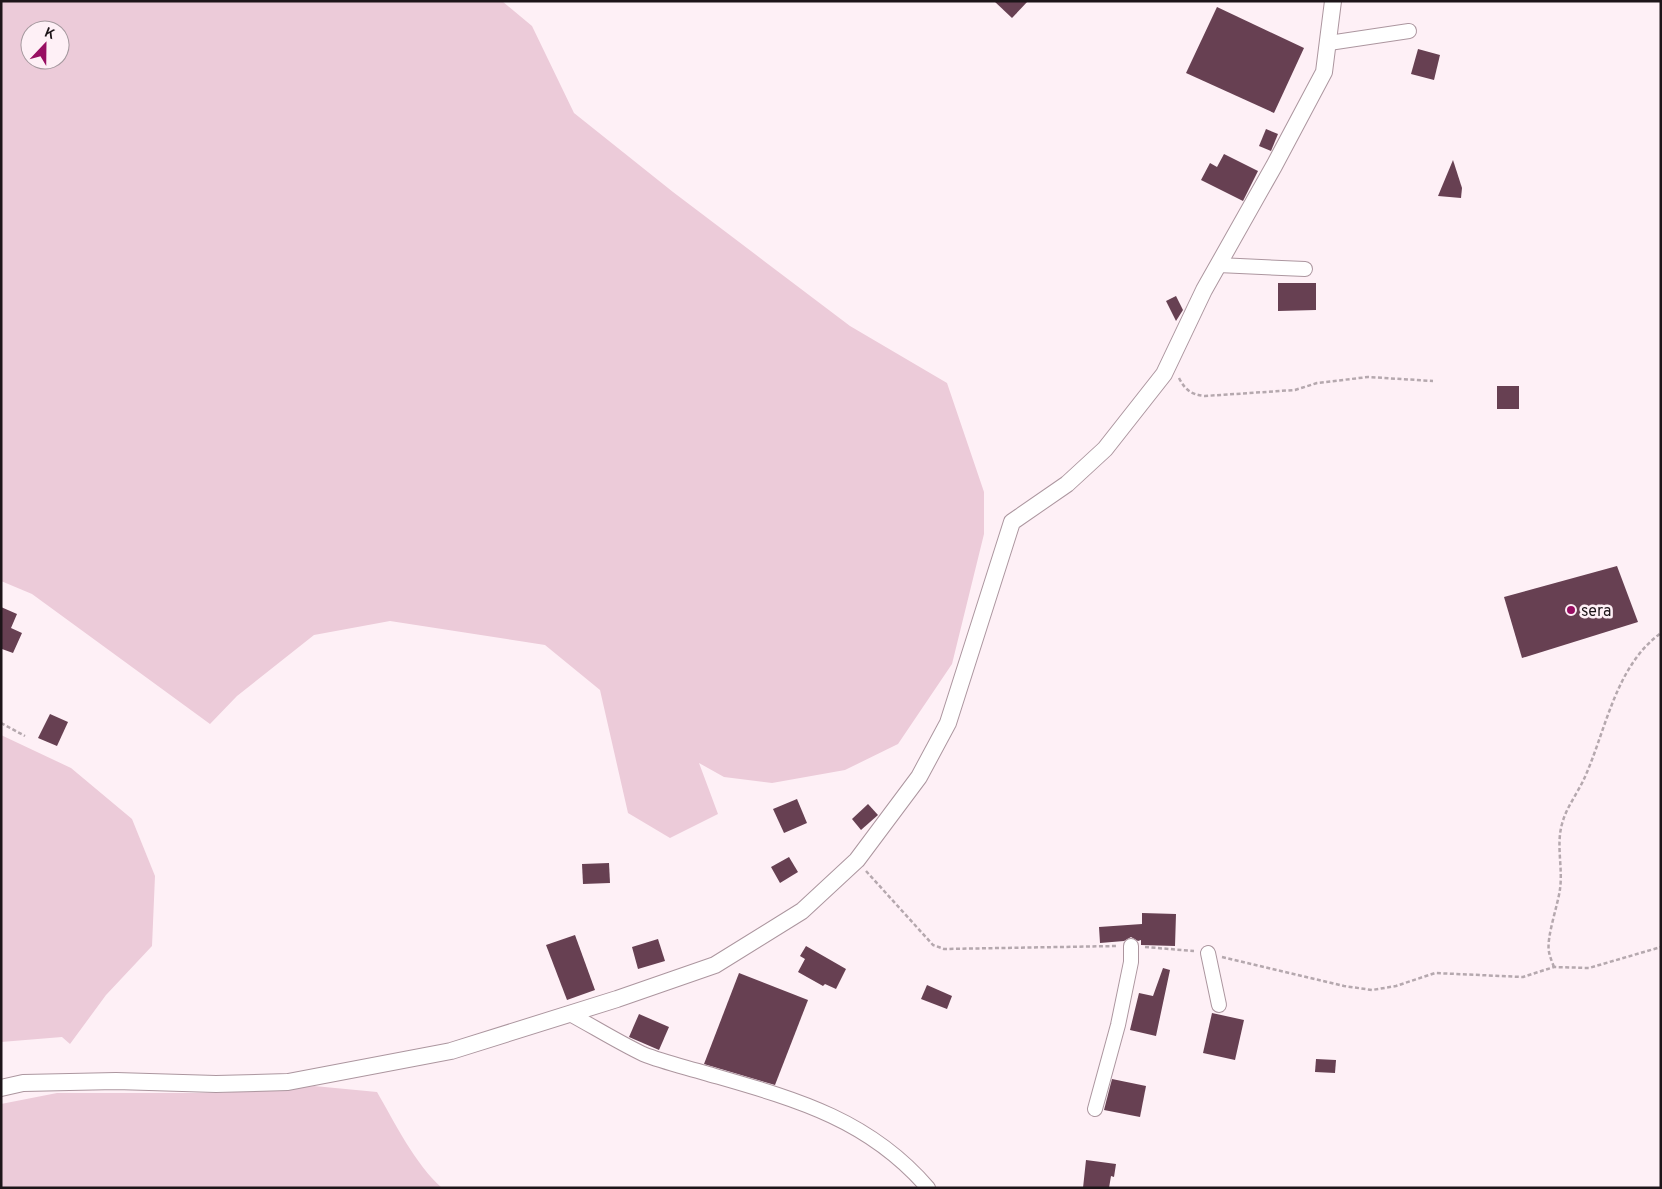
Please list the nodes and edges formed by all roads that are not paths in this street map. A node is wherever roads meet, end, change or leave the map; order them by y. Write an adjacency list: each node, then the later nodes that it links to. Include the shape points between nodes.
1 (1333, 1): 3 (street)
2 (1409, 31): 3 (street)
3 (1329, 43): 4 (street, via 1324,72)
4 (1218, 265): 5 (street); 9 (street, via 1164,374 1104,449 1067,484 1012,522 948,723 919,777 857,860 802,911 715,965)
5 (1305, 269)
6 (1131, 946): 11 (street, via 1131,962 1118,1025)
7 (1208, 953): 8 (street)
8 (1219, 1005)
9 (570, 1014): 10 (street, via 451,1051 288,1082 116,1081 23,1083); 12 (street, via 644,1054 798,1101 836,1117 880,1143)
10 (1, 1088)
11 (1095, 1109)
12 (928, 1188)

